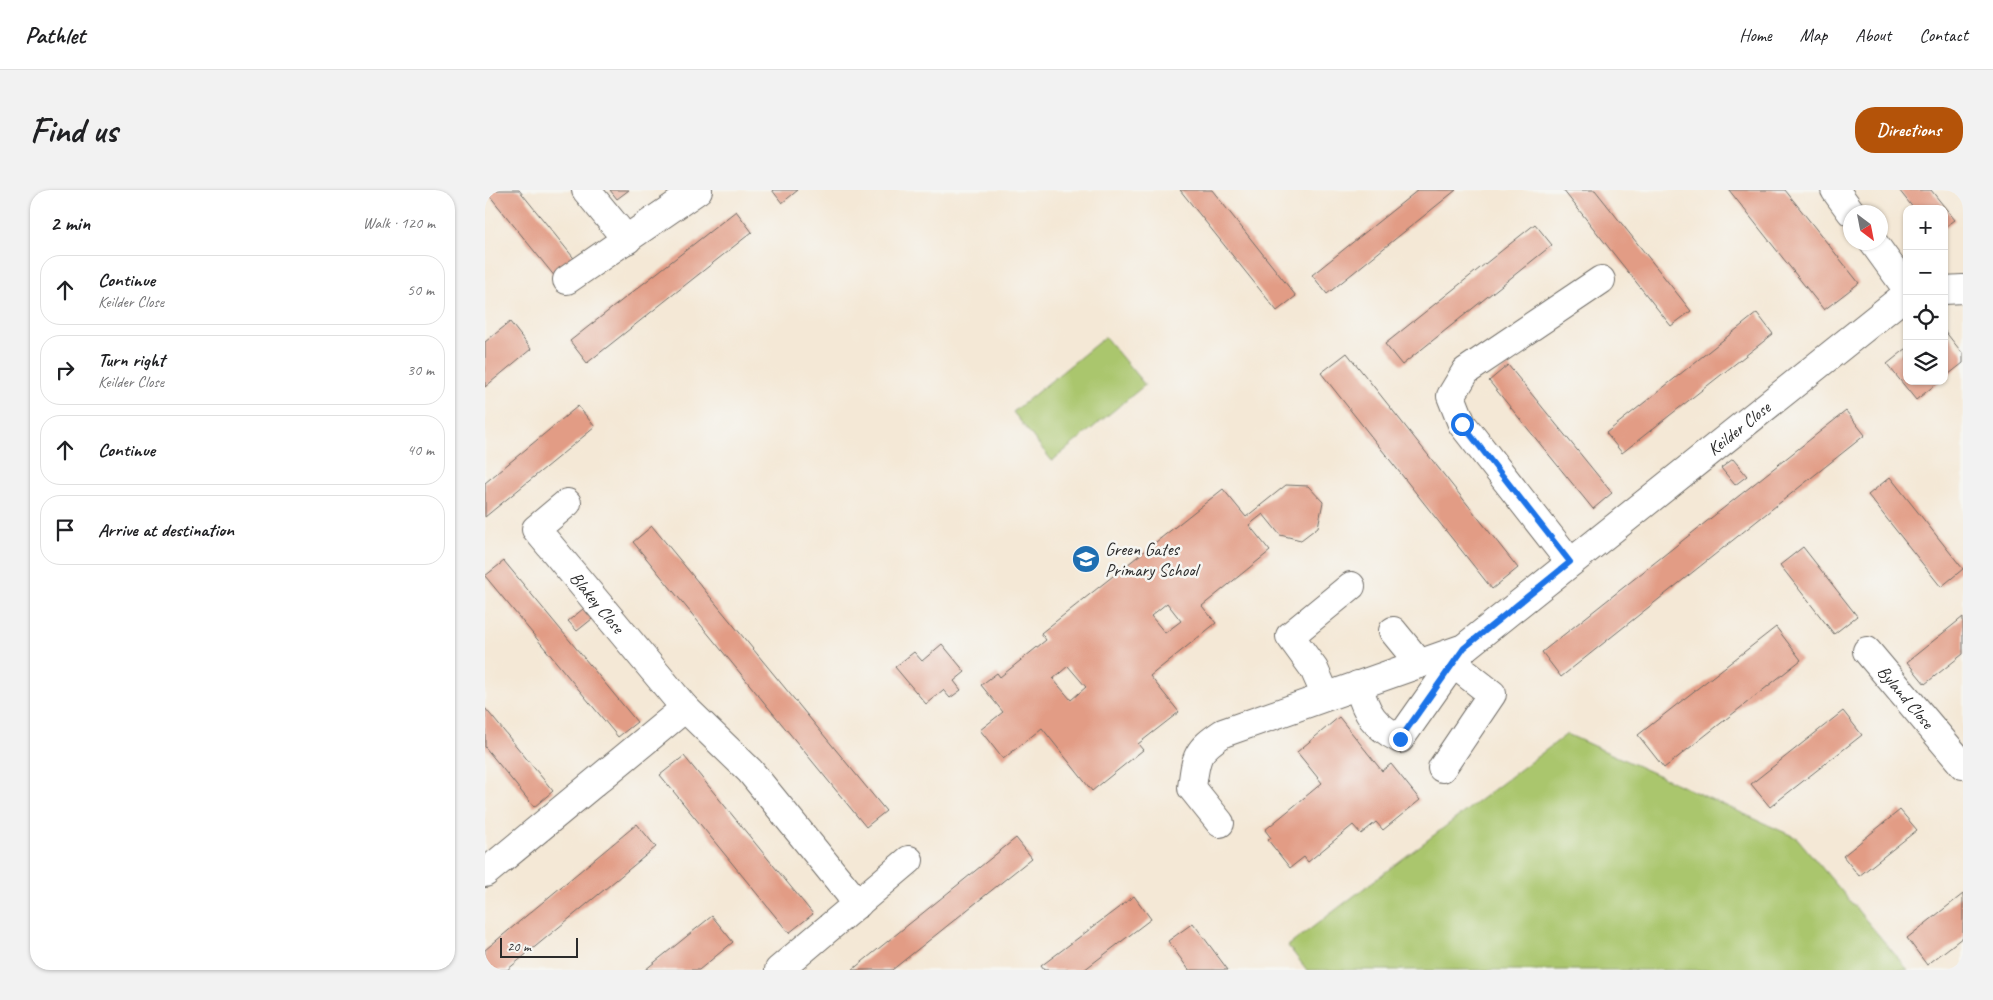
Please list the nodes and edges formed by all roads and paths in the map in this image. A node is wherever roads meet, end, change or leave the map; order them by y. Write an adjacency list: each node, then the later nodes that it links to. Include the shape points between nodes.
1 (586, 190): 5 (street)
2 (698, 190): 5 (street)
3 (1835, 190): 4 (street)
4 (1846, 205)
5 (627, 240): 7 (street)
6 (1879, 250): 9 (street)
7 (567, 280)
8 (1601, 280): 14 (street, via 1466,371 1451,396 1462,424)
9 (1903, 284)
10 (1948, 290): 11 (street)
11 (1963, 290)
12 (1906, 295): 14 (street, Keilder Close)
13 (567, 503): 22 (street, Blakey Close, via 535,529)
14 (1570, 562): 18 (street, Keilder Close)
15 (1351, 586): 21 (street, via 1289,636 1315,669)
16 (1393, 631): 19 (street)
17 (1867, 652): 23 (street, Byland Close)
18 (1460, 654): 19 (street); 20 (street, via 1400,739 1379,728 1364,705); 24 (street, via 1465,672 1492,694)
19 (1420, 664): 20 (street)
20 (1358, 685): 21 (street)
21 (1326, 696): 25 (street, via 1223,733 1201,748 1192,788)
22 (685, 708): 27 (street); 28 (street, Blakey Close, via 750,771)
23 (1963, 765)
24 (1442, 768)
25 (1220, 823)
26 (909, 860): 28 (street)
27 (485, 873)
28 (859, 904): 29 (street)
29 (779, 970)

